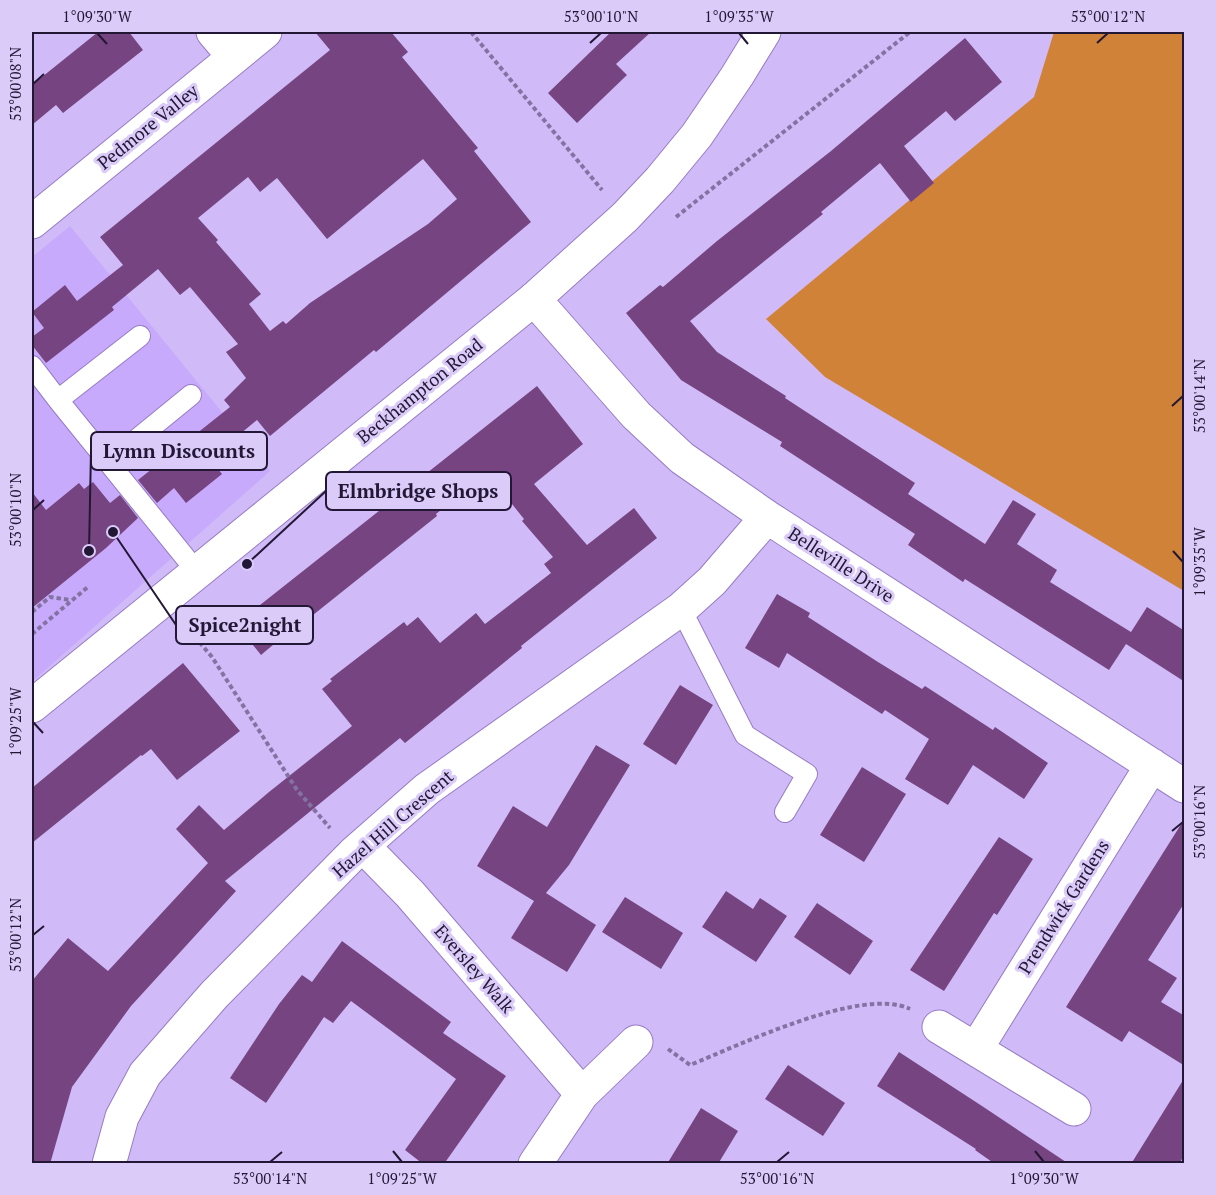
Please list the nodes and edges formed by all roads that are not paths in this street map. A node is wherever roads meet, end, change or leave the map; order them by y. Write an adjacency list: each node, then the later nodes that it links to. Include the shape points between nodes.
1 (213, 32): 4 (street)
2 (265, 32): 4 (street, Pedmore Valley)
3 (764, 32): 6 (street, Beckhampton Road, via 698,135 660,180)
4 (234, 57): 5 (street, Pedmore Valley)
5 (32, 222)
6 (534, 299): 12 (street, Belleville Drive, via 636,415 682,458); 13 (street, Beckhampton Road)
7 (140, 336): 10 (lane)
8 (32, 366): 10 (lane)
9 (191, 395): 11 (lane)
10 (58, 400): 11 (lane)
11 (109, 462): 13 (lane)
12 (767, 518): 14 (street, Hazel Hill Crescent, via 712,581); 16 (street, Belleville Drive)
13 (197, 572): 15 (street, Beckhampton Road)
14 (681, 609): 18 (lane, via 745,735 807,774); 19 (street, Hazel Hill Crescent, via 427,789)
15 (32, 706)
16 (1152, 765): 17 (street, Belleville Drive); 22 (street, Prendwick Gardens)
17 (1185, 786)
18 (785, 812)
19 (358, 850): 23 (street, Eversley Walk, via 410,894); 25 (street, Hazel Hill Crescent, via 214,995 146,1074 122,1117)
20 (939, 1027): 22 (street)
21 (636, 1042): 23 (street)
22 (976, 1049): 24 (street)
23 (582, 1094): 26 (street)
24 (1074, 1108)
25 (109, 1164)
26 (535, 1164)

